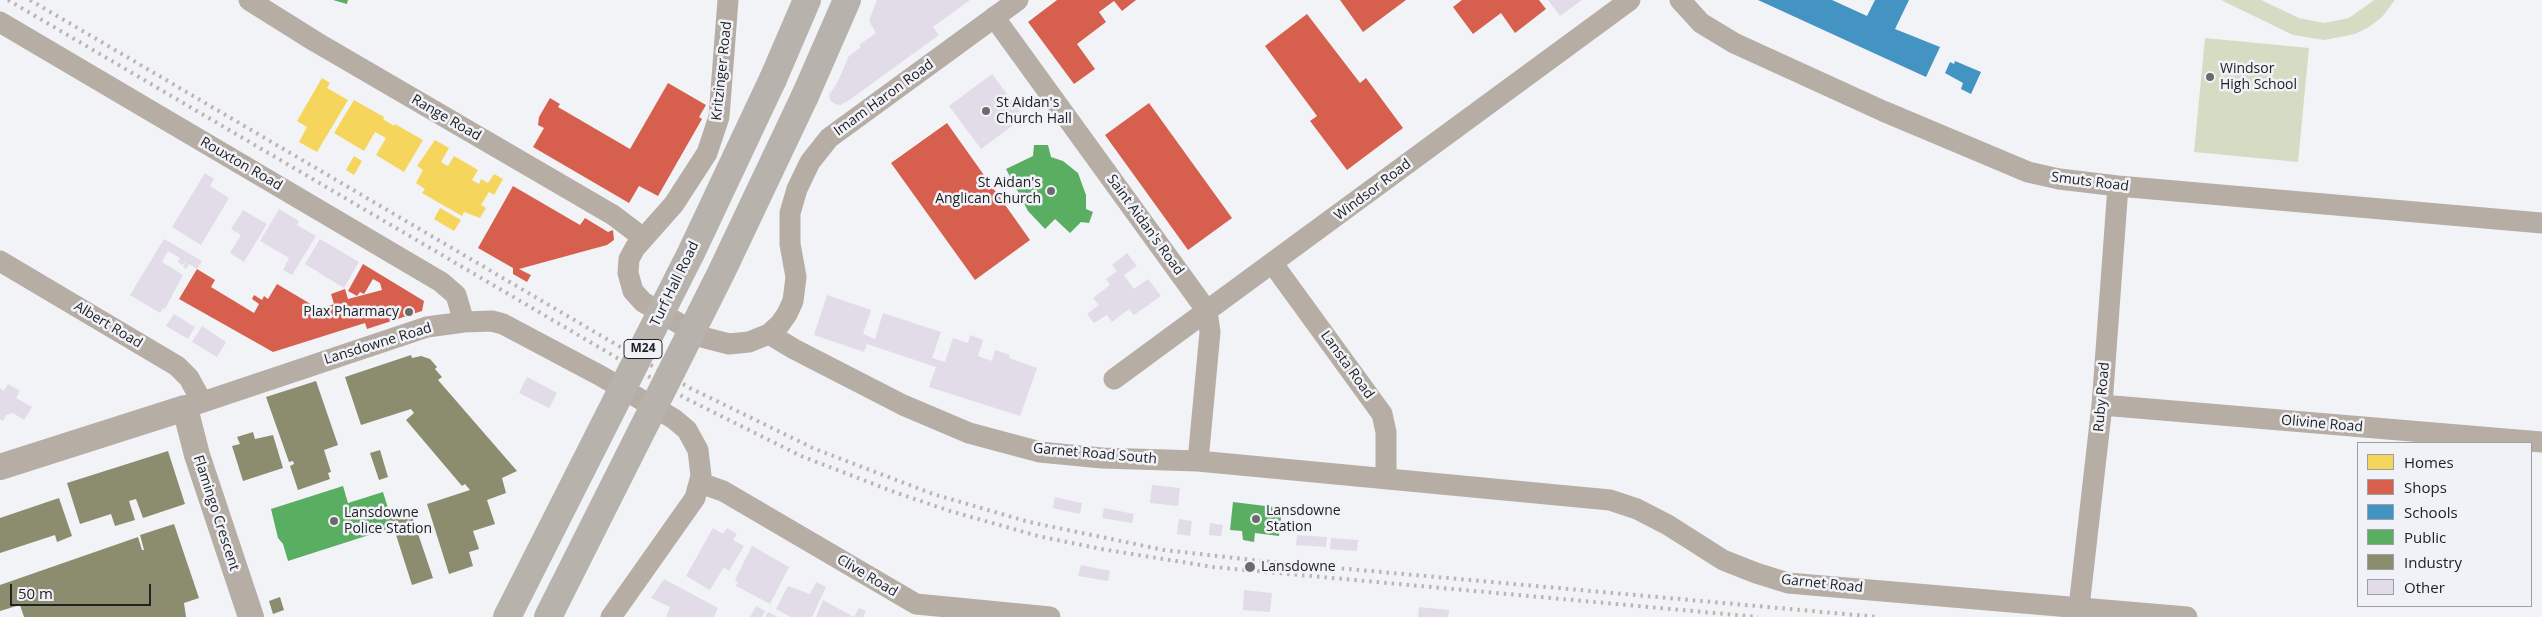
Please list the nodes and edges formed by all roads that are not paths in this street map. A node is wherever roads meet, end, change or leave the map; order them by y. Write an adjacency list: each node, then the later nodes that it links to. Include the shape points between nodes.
1 (249, 0): 12 (street, Range Road, via 613,215)
2 (728, 0): 12 (street, Kritzinger Road, via 719,117 707,153 674,204)
3 (807, 0): 28 (main road, Turf Hall Road / M24, bridge, via 691,253)
4 (847, 0): 29 (main road, M24, bridge, via 721,273)
5 (1018, 0): 8 (street, Imam Haron Road)
6 (1630, 0): 14 (street, Windsor Road)
7 (1680, 0): 10 (street, Smuts Road, via 1701,23 1734,43 1985,155 2059,180)
8 (994, 17): 15 (street, Saint Aidan's Road); 17 (street, Imam Haron Road, via 839,129 810,162 790,212 790,244 796,277 793,301 780,324)
9 (0, 22): 16 (street, Rouxton Road, via 441,282 456,295)
10 (2118, 186): 11 (street, Smuts Road); 20 (street, Ruby Road)
11 (2542, 222)
12 (642, 237): 17 (street, via 629,259 628,277 637,297 702,337 715,341 740,343)
13 (0, 262): 19 (street, Albert Road, via 177,366 189,378)
14 (1273, 264): 15 (street, Windsor Road); 24 (street, Lansta Road, via 1382,414 1386,432)
15 (1207, 311): 18 (street, Windsor Road); 22 (street, Saint Aidan's Road, via 1210,332)
16 (464, 322): 19 (street, Lansdowne Road, via 427,327); 25 (street, Lansdowne Road, via 503,324 674,419 687,430 698,450 702,470)
17 (769, 334): 22 (street, Garnet Road South, via 903,405 969,433 1059,455)
18 (1114, 379)
19 (193, 405): 23 (street, Lansdowne Road); 27 (street, Flamingo Crescent, via 197,455)
20 (2102, 405): 21 (street, Olivine Road); 26 (street, Ruby Road)
21 (2542, 442)
22 (1198, 461): 24 (street, Garnet Road South)
23 (0, 468)
24 (1386, 479): 26 (street, Garnet Road, via 1610,500 1668,525 1723,560 1788,583)
25 (700, 483): 30 (street, via 695,498 676,528); 31 (street, Clive Road, via 723,491 916,604)
26 (2079, 607): 32 (street, Garnet Road)
27 (250, 617)
28 (507, 617)
29 (548, 617)
30 (611, 617)
31 (1050, 617)
32 (2187, 617)

